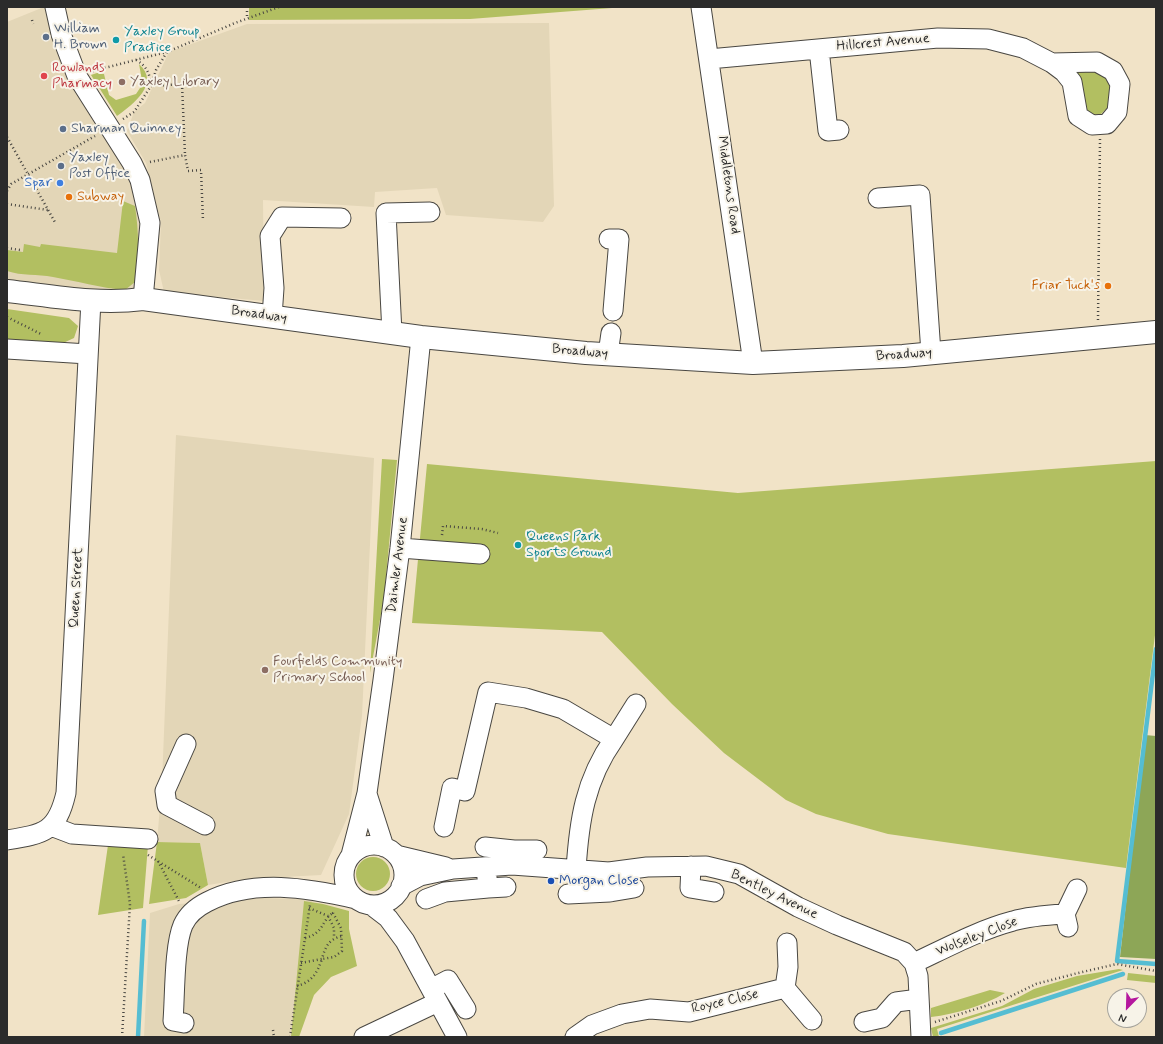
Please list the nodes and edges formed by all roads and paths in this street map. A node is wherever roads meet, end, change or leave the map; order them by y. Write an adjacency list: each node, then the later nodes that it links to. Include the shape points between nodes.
1 (55, 7): 11 (street, via 61,34)
2 (247, 7): 5 (path)
3 (279, 7): 5 (path)
4 (701, 7): 8 (street, Middletons Road)
5 (247, 18): 7 (path)
6 (819, 49): 8 (street, Hillcrest Avenue); 10 (street, Hillcrest Avenue, via 938,38 988,39 1023,48); 19 (street, via 828,132)
7 (167, 52): 9 (path); 15 (path, via 156,70)
8 (709, 59): 49 (street, Middletons Road)
9 (136, 60): 11 (path); 15 (path, via 144,64 150,76)
10 (1052, 63): 17 (street, Hillcrest Avenue, via 1072,82 1078,116 1092,125); 17 (street, Hillcrest Avenue, via 1097,62 1113,71 1120,84 1117,112 1107,124)
11 (77, 76): 18 (street)
12 (53, 83): 16 (path)
13 (197, 83): 14 (path)
14 (182, 84): 15 (path); 21 (path)
15 (151, 86): 18 (path, via 134,112)
16 (55, 89)
17 (1100, 125): 44 (path)
18 (110, 128): 22 (street); 23 (path)
19 (839, 130)
20 (7, 137): 23 (path)
21 (185, 155): 22 (path, via 146,163); 30 (path, via 188,171 201,170)
22 (132, 163): 36 (street, via 140,180 150,223)
23 (28, 174): 24 (path, via 12,184); 27 (path)
24 (7, 191)
25 (878, 198): 46 (street, via 920,195)
26 (7, 204): 27 (path)
27 (48, 210): 31 (path)
28 (430, 212): 41 (street, via 386,213)
29 (341, 218): 39 (street, via 282,217 270,236 274,288)
30 (203, 221)
31 (56, 224)
32 (609, 239): 38 (street, via 619,239)
33 (7, 248): 34 (path)
34 (20, 250)
35 (7, 291): 37 (main road, Broadway)
36 (143, 299): 37 (main road, Broadway); 39 (main road, Broadway)
37 (91, 300): 47 (street, Queen Street)
38 (613, 311)
39 (272, 317): 41 (main road, Broadway)
40 (1156, 332): 44 (main road, Broadway)
41 (392, 333): 43 (main road, Broadway)
42 (611, 333): 48 (street)
43 (421, 337): 48 (main road, Broadway); 50 (street, Daimler Avenue)
44 (1098, 338): 46 (main road, Broadway)
45 (7, 349): 47 (street)
46 (931, 353): 49 (main road, Broadway)
47 (88, 354): 57 (street, Queen Street, via 66,793 62,811)
48 (608, 354): 49 (main road, Broadway)
49 (753, 363)
50 (400, 548): 51 (street); 55 (street, Daimler Avenue)
51 (480, 554)
52 (636, 704): 53 (street)
53 (614, 739): 58 (street, via 563,709 526,698 488,692 464,790); 71 (street, via 601,758 587,794 578,828)
54 (186, 744): 56 (street, via 165,791 167,805)
55 (367, 793): 64 (street, Daimler Avenue); 67 (street, Daimler Avenue)
56 (205, 825)
57 (51, 826): 59 (street, via 72,834); 60 (street, Queen Street, via 30,836)
58 (444, 827)
59 (120, 837): 61 (street); 106 (path, via 130,904)
60 (7, 840)
61 (146, 846): 66 (path)
62 (485, 847): 65 (street)
63 (537, 850): 65 (street)
64 (390, 851): 67 (street, via 375,845 364,846); 70 (street, Bentley Avenue); 75 (street, via 403,870)
65 (513, 858): 69 (street, Bentley Avenue); 71 (street, Bentley Avenue)
66 (157, 861): 80 (path); 86 (path)
67 (348, 863): 79 (street); 82 (street, via 346,888)
68 (691, 866): 72 (street, Bentley Avenue, via 647,867); 77 (street, via 685,887); 93 (street, Bentley Avenue, via 706,866 739,874 805,910 904,952)
69 (486, 867): 70 (street, Bentley Avenue); 81 (street, via 497,888 445,892)
70 (453, 869): 75 (street, Bentley Avenue, via 420,876)
71 (576, 870): 72 (street, Bentley Avenue)
72 (609, 872): 76 (street)
73 (634, 888): 76 (street)
74 (1077, 889): 93 (street, Wolseley Close, via 1066,920 1041,916 1013,921)
75 (397, 892): 82 (street, via 381,904); 90 (street)
76 (610, 892): 78 (street)
77 (714, 892)
78 (568, 894)
79 (309, 896): 80 (street, via 249,887); 82 (street); 85 (path); 88 (path)
80 (215, 898): 86 (street, via 197,907)
81 (426, 899)
82 (364, 902): 90 (street, via 388,918)
83 (337, 911): 84 (path)
84 (333, 913): 85 (path); 87 (path, via 342,928)
85 (328, 916): 88 (path, via 322,928); 89 (path, via 334,928)
86 (187, 917): 103 (street, via 179,935 173,1022)
87 (342, 936): 89 (path); 92 (path, via 343,946 338,955)
88 (305, 938): 94 (path)
89 (334, 938): 92 (path, via 328,943)
90 (405, 941): 98 (street)
91 (787, 943): 97 (street)
92 (322, 960): 94 (path); 96 (path, via 314,977)
93 (914, 962): 99 (street, via 918,976)
94 (301, 963): 96 (path)
95 (1156, 971): 105 (path, via 1117,964 1036,984 1001,1001)
96 (297, 986): 108 (path)
97 (790, 993): 101 (street); 111 (street, Royce Close, via 689,1012 650,1009 622,1014 592,1025)
98 (434, 996): 100 (street, via 448,980); 109 (street); 110 (street)
99 (919, 999): 102 (street, via 896,1002 882,1018); 105 (street)
100 (466, 1009)
101 (812, 1020)
102 (864, 1022)
103 (184, 1023)
104 (272, 1030): 107 (path)
105 (920, 1030)
106 (122, 1037)
107 (274, 1037)
108 (290, 1037)
109 (364, 1037)
110 (457, 1037)
111 (575, 1037)

